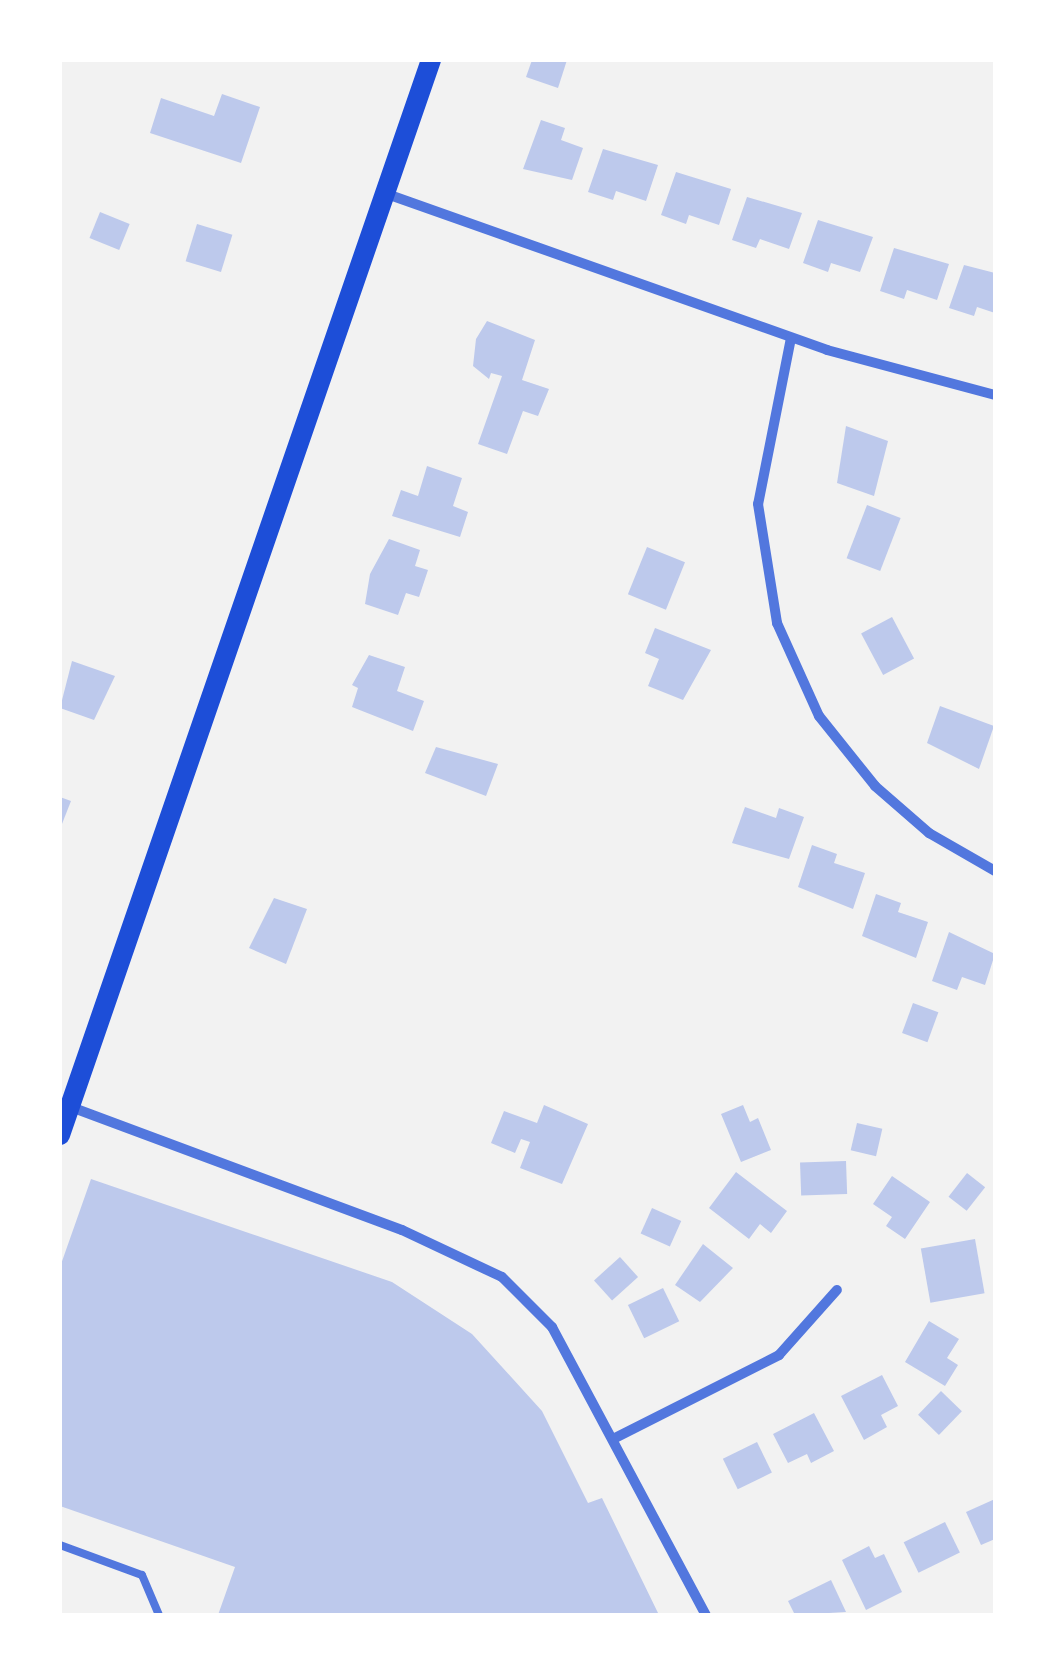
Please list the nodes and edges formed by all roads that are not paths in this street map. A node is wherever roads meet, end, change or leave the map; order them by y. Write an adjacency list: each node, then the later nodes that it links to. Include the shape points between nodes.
1 (427, 61): 2 (main road)
2 (387, 194): 3 (street); 6 (main road)
3 (791, 338): 4 (street); 5 (street, via 758,504 777,623 819,716 875,786 958,853)
4 (995, 396)
5 (995, 870)
6 (70, 1107): 7 (main road); 9 (street, via 402,1230 502,1278 552,1327)
7 (60, 1135)
8 (837, 1290): 9 (street, via 779,1355)
9 (614, 1438): 12 (street)
10 (60, 1544): 11 (lane, via 142,1576)
11 (159, 1615)
12 (706, 1615)

